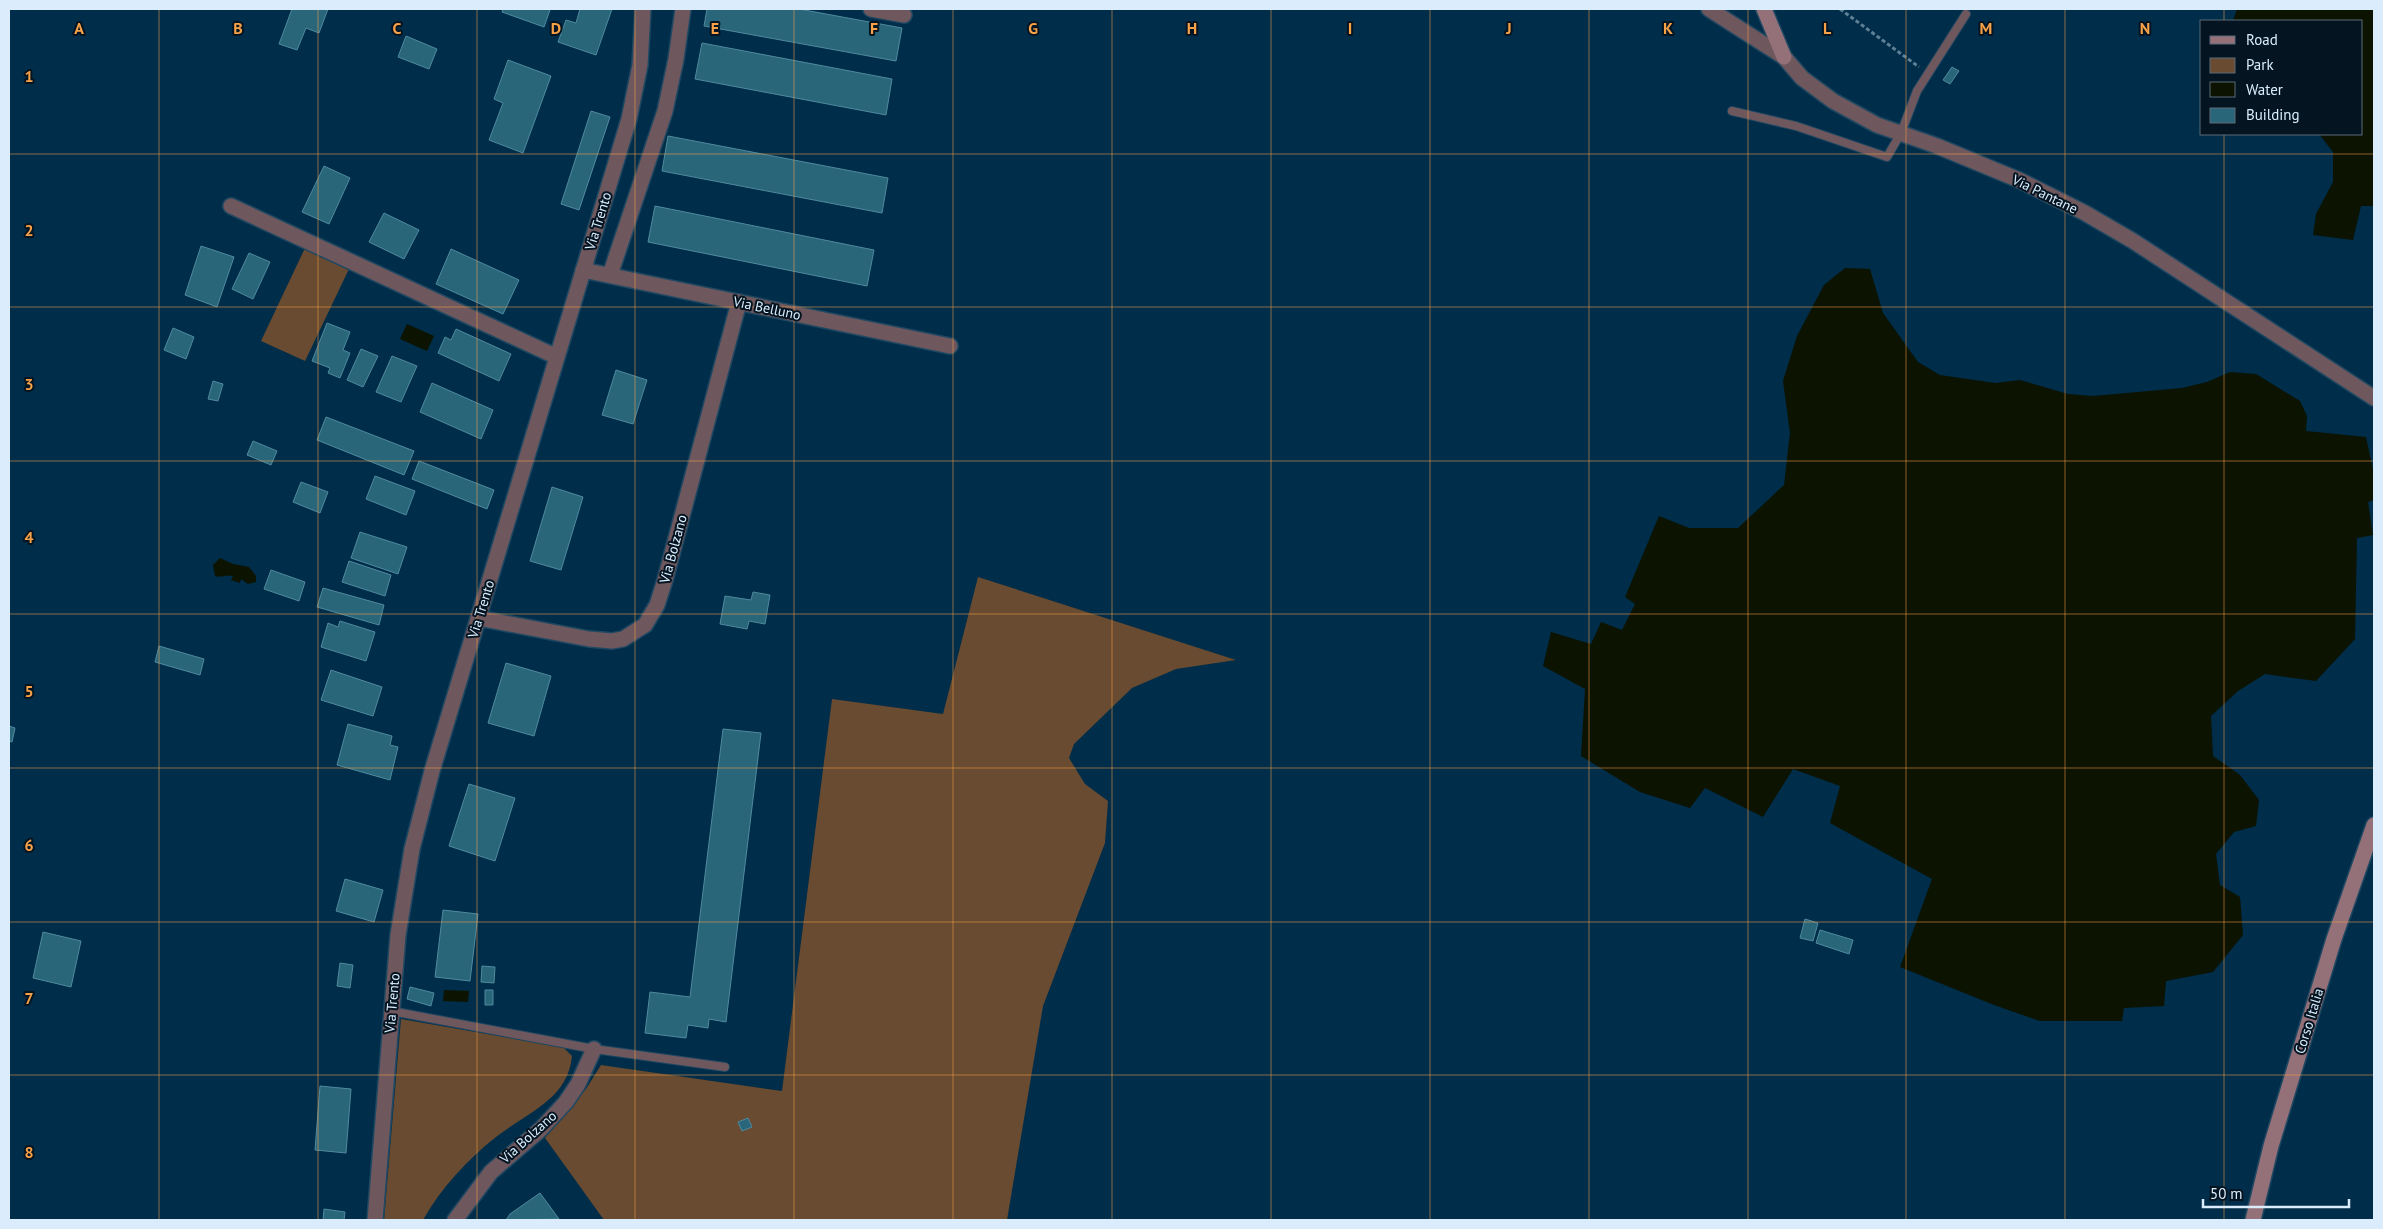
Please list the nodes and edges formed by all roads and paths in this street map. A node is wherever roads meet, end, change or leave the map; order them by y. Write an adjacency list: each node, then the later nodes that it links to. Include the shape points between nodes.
1 (643, 9): 14 (street, Via Trento, via 640,58 632,105)
2 (683, 9): 15 (street, via 665,111)
3 (871, 9): 8 (street)
4 (1709, 9): 9 (street, Via Pantane)
5 (1764, 9): 9 (street)
6 (1840, 9): 10 (path)
7 (1966, 14): 10 (lane)
8 (904, 15)
9 (1784, 57): 12 (street, Via Pantane, via 1802,78 1833,101)
10 (1927, 73): 12 (lane)
11 (1732, 111): 12 (lane, via 1796,126 1886,157)
12 (1902, 133): 19 (street, Via Pantane, via 2019,180 2085,213)
13 (232, 206): 18 (street)
14 (583, 270): 15 (street, Via Belluno); 18 (street, Via Trento)
15 (610, 275): 16 (street, Via Belluno)
16 (739, 302): 17 (street, Via Belluno); 20 (street, Via Bolzano, via 665,580 657,605 645,625 623,639 602,641)
17 (950, 346)
18 (557, 357): 20 (street, Via Trento)
19 (2374, 398)
20 (478, 618): 22 (street, Via Trento, via 412,849 398,935)
21 (2374, 825): 27 (street, Corso Italia, via 2271,1146)
22 (391, 1012): 23 (lane); 25 (street, Via Trento)
23 (594, 1049): 24 (lane); 26 (street, Via Bolzano, via 566,1102 541,1129 491,1172)
24 (725, 1067)
25 (375, 1220)
26 (455, 1220)
27 (2253, 1220)

